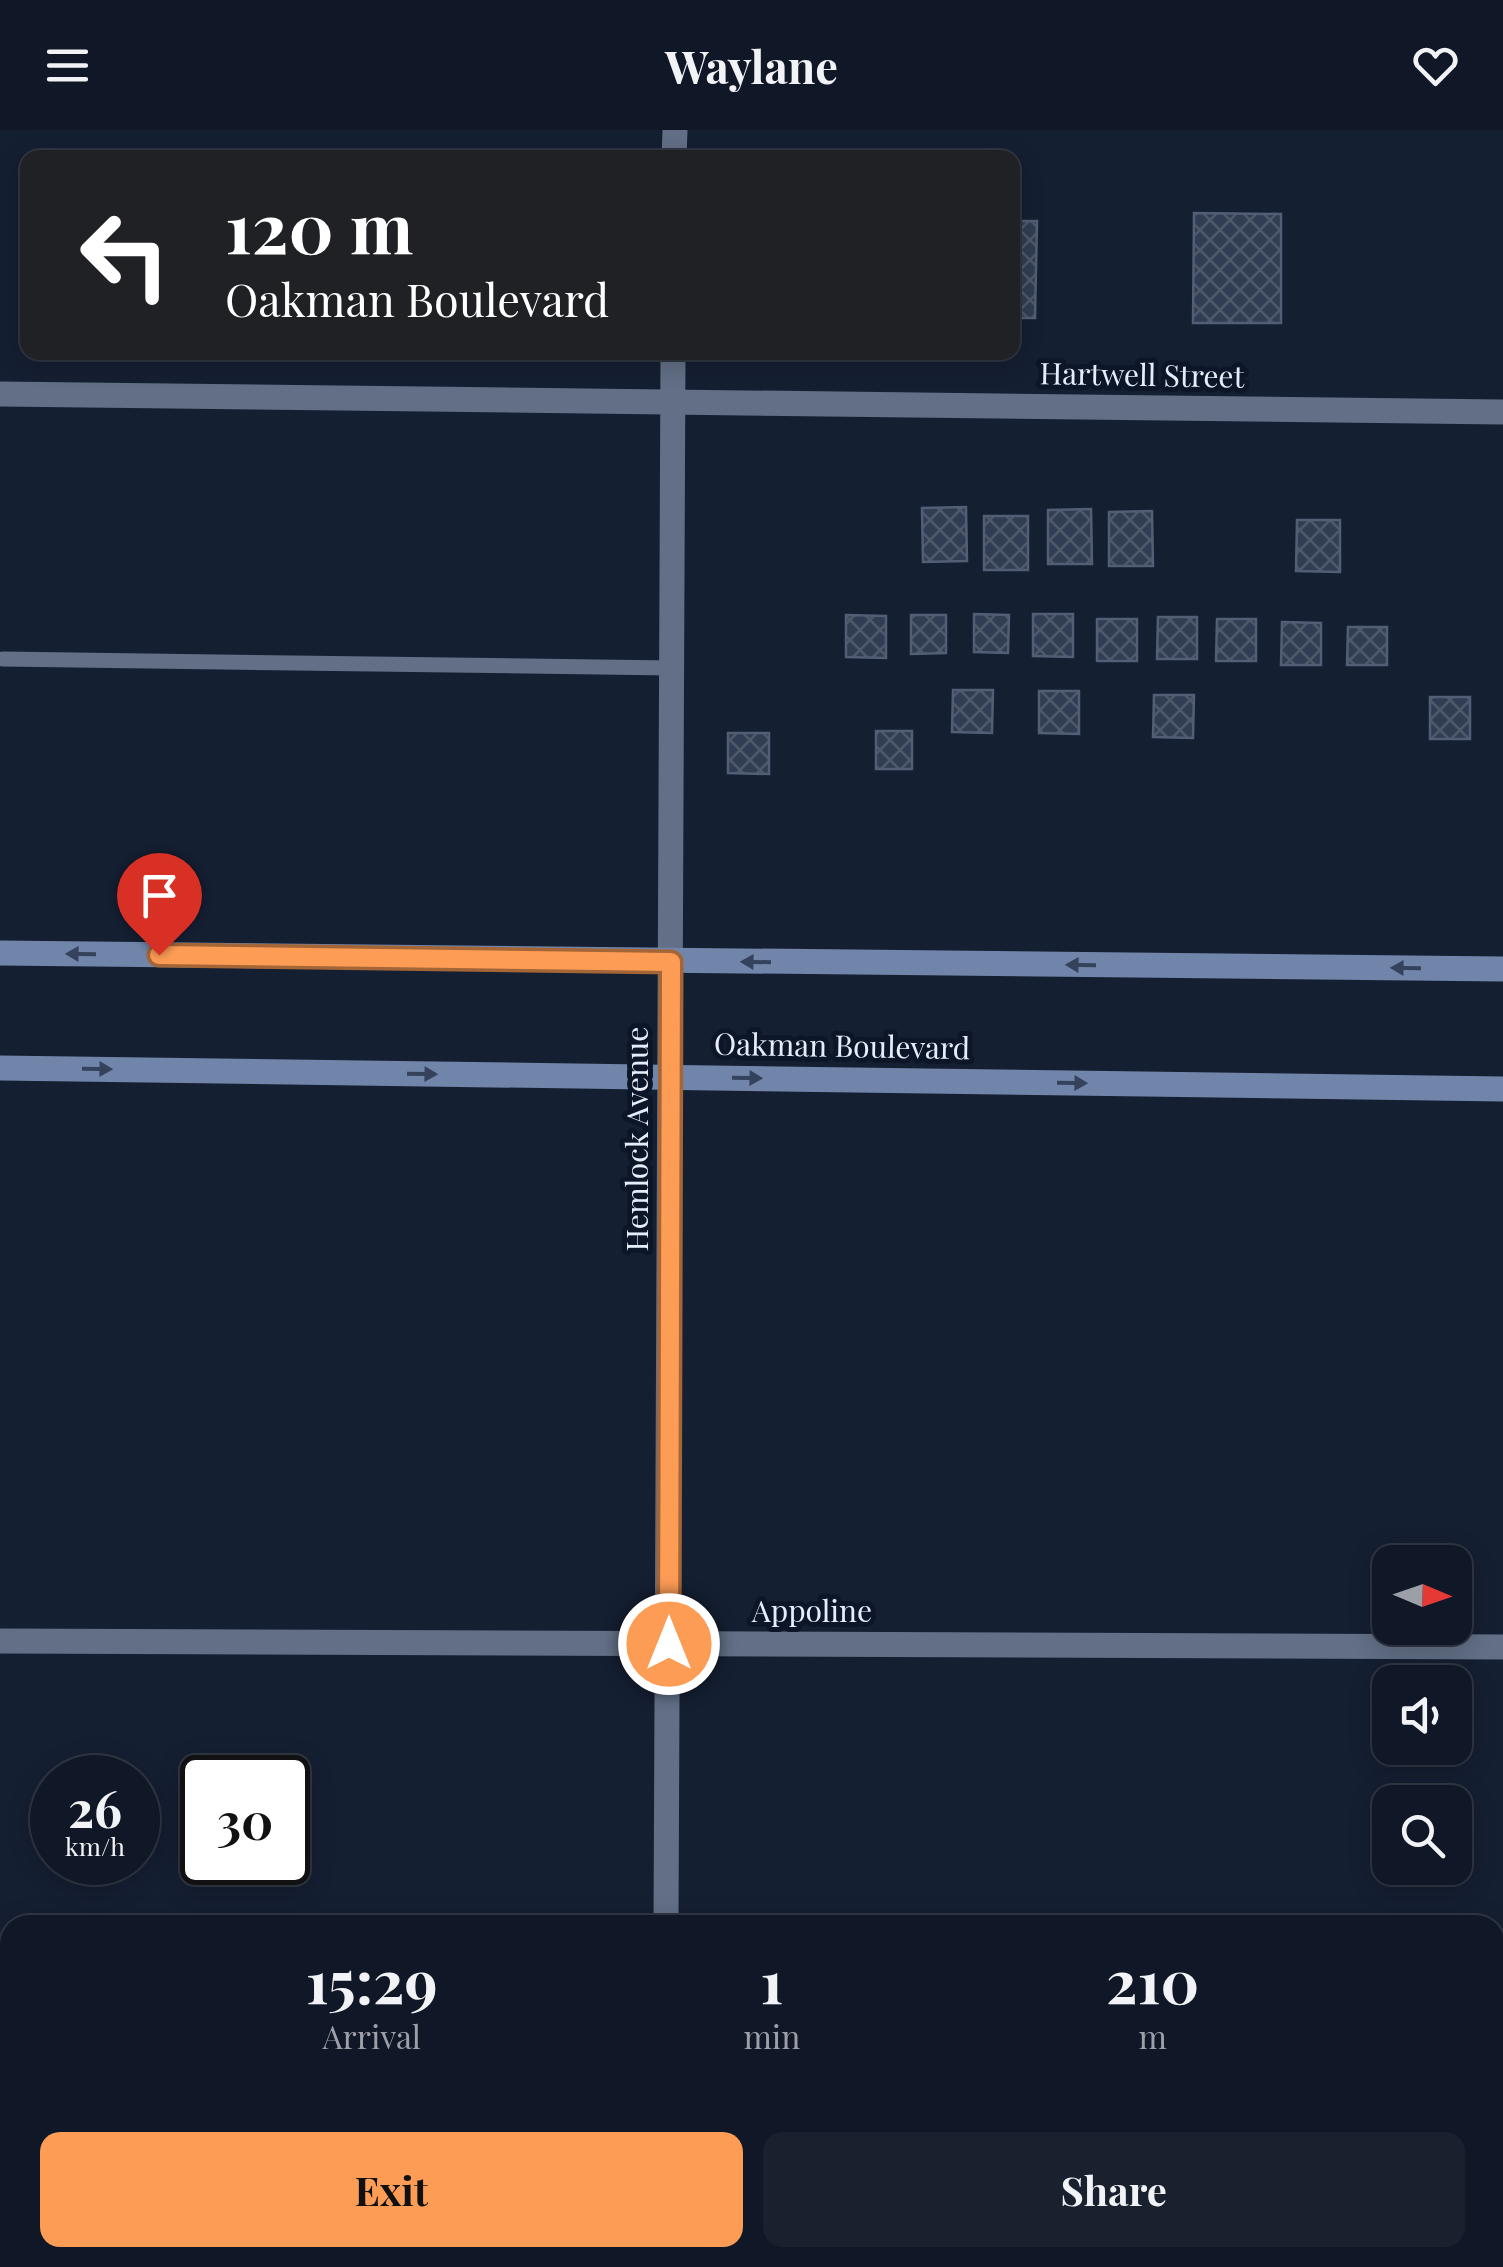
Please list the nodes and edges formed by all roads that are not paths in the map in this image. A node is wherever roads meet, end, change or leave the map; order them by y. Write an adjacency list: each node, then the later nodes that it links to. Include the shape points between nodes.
1 (674, 360): 3 (street, Hemlock Avenue)
2 (0, 394): 3 (street, Hartwell Street)
3 (673, 403): 4 (street, Hartwell Street); 6 (street, Hemlock Avenue)
4 (1503, 412)
5 (3, 658): 6 (lane)
6 (672, 668): 8 (street, Hemlock Avenue)
7 (0, 954): 8 (street, one-way to 7)
8 (671, 962): 9 (street, one-way to 8); 11 (street, Hemlock Avenue)
9 (1503, 969)
10 (0, 1068): 11 (street, Oakman Boulevard, one-way to 11)
11 (671, 1077): 12 (street, Oakman Boulevard, one-way to 12); 14 (street, Hemlock Avenue)
12 (1503, 1089)
13 (0, 1641): 14 (street, Appoline)
14 (669, 1644): 15 (street, Appoline); 16 (street, Hemlock Avenue)
15 (1503, 1647)
16 (666, 1915)

